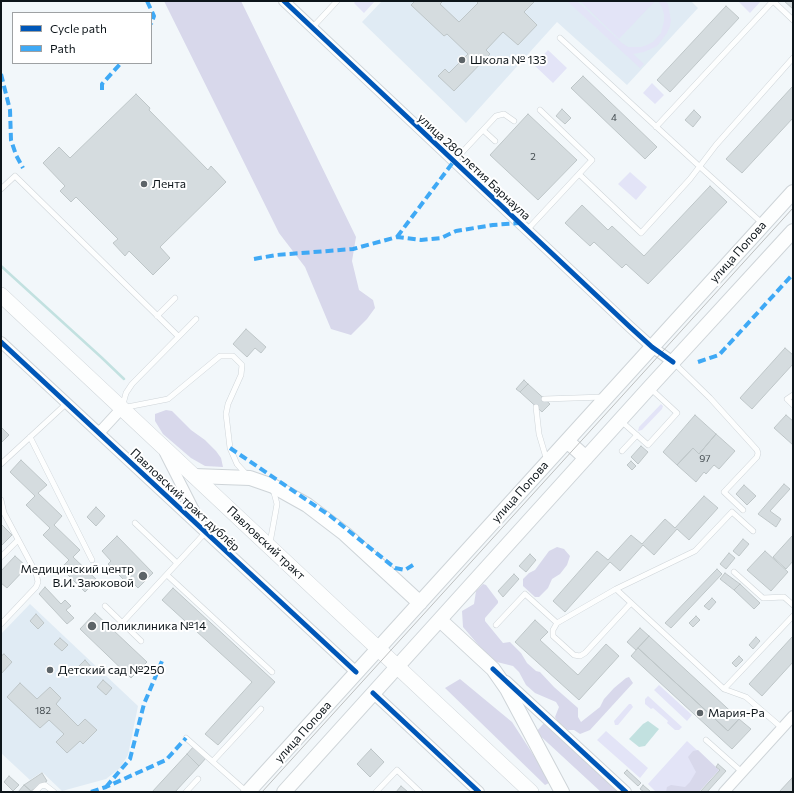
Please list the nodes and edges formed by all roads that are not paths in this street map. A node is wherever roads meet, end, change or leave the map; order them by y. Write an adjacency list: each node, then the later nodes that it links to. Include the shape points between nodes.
1 (284, 1): 5 (street, улица 280-летия Барнаула)
2 (337, 1): 5 (lane)
3 (773, 1): 4 (lane); 10 (lane)
4 (793, 20)
5 (312, 28): 13 (street, улица 280-летия Барнаула)
6 (560, 38): 10 (lane)
7 (793, 58): 14 (lane)
8 (540, 110): 15 (lane, via 592,160)
9 (514, 121): 11 (lane, via 504,114 496,116)
10 (656, 127): 14 (lane)
11 (483, 130): 12 (lane); 13 (lane)
12 (495, 141)
13 (454, 161): 19 (street, улица 280-летия Барнаула)
14 (699, 166): 15 (lane, via 641,233); 18 (lane)
15 (579, 174): 19 (lane)
16 (1, 189): 23 (lane, via 15,176)
17 (793, 192): 18 (main road, улица Попова)
18 (764, 224): 27 (main road, улица Попова)
19 (527, 230): 27 (street, улица 280-летия Барнаула)
20 (793, 231): 28 (main road)
21 (1, 295): 36 (main road, Павловский тракт)
22 (175, 298): 23 (lane)
23 (157, 316): 25 (lane)
24 (196, 319): 25 (lane)
25 (178, 336): 36 (lane, via 132,384 126,393)
26 (1, 342): 33 (street, Павловский тракт дублёр)
27 (652, 347): 28 (street, улица 280-летия Барнаула); 31 (main road, улица Попова)
28 (673, 362): 29 (main road); 51 (lane, via 710,398 758,453 724,492)
29 (650, 388): 37 (main road); 39 (lane, via 677,412 648,445)
30 (793, 396): 34 (lane, via 787,399)
31 (607, 397): 32 (lane); 41 (main road, улица Попова)
32 (544, 398)
33 (67, 403): 38 (street, Павловский тракт дублёр); 40 (lane)
34 (793, 405)
35 (536, 407): 45 (lane, via 539,434)
36 (122, 408): 38 (street); 42 (main road, Павловский тракт); 48 (lane, via 168,400 220,356 233,356 242,365 241,375 226,414 230,448 237,464)
37 (620, 420): 39 (lane); 44 (main road)
38 (99, 433): 55 (street, Павловский тракт дублёр)
39 (637, 435): 43 (lane)
40 (30, 437): 46 (lane); 59 (lane)
41 (567, 441): 44 (main road); 45 (main road, улица Попова)
42 (161, 445): 47 (main road, Павловский тракт); 55 (street)
43 (622, 451)
44 (586, 458): 69 (main road)
45 (547, 462): 64 (main road, улица Попова)
46 (1, 464)
47 (194, 476): 48 (main road); 57 (main road, Павловский тракт)
48 (250, 478): 49 (main road)
49 (273, 486): 57 (lane, via 277,504); 64 (main road, via 307,505 345,534)
50 (1, 500): 52 (lane)
51 (744, 510)
52 (2, 515): 56 (lane)
53 (135, 523): 60 (lane)
54 (753, 531): 63 (lane, via 732,512 695,551)
55 (205, 533): 60 (lane); 79 (street, Павловский тракт дублёр)
56 (18, 540): 58 (lane); 72 (lane, via 36,573 38,582 36,588)
57 (269, 546): 75 (main road, Павловский тракт)
58 (1, 557)
59 (92, 560)
60 (177, 563): 62 (lane)
61 (734, 572): 66 (lane, via 763,598 784,597)
62 (167, 574): 70 (lane); 78 (lane)
63 (616, 589): 65 (lane); 71 (lane)
64 (420, 603): 75 (main road, улица Попова)
65 (631, 603): 71 (lane, via 580,656 574,655 553,636); 80 (lane)
66 (793, 605)
67 (105, 606): 70 (lane)
68 (793, 616): 80 (lane)
69 (440, 620): 76 (main road); 77 (main road)
70 (122, 623): 74 (lane)
71 (557, 623): 73 (lane, via 525,594)
72 (1, 624)
73 (496, 625)
74 (141, 640)
75 (378, 649): 76 (main road, Павловский тракт); 79 (main road, улица Попова)
76 (397, 667): 81 (main road); 98 (main road, Павловский тракт)
77 (493, 669): 99 (main road, via 507,689); 100 (street)
78 (272, 672)
79 (356, 672): 93 (main road, улица Попова)
80 (724, 689): 84 (lane, via 746,697)
81 (374, 693): 94 (main road); 97 (street)
82 (261, 708): 87 (lane)
83 (793, 716): 84 (street)
84 (782, 728): 88 (street)
85 (186, 738): 87 (lane)
86 (706, 740): 88 (lane)
87 (213, 761): 93 (lane)
88 (742, 772): 101 (street)
89 (198, 778): 92 (lane)
90 (35, 792): 91 (lane, via 45,785)
91 (54, 792)
92 (186, 792)
93 (248, 792)
94 (284, 792)
95 (376, 792): 96 (lane, via 397,770)
96 (420, 792)
97 (479, 792)
98 (531, 792)
99 (562, 792)
100 (626, 792)
101 (724, 792)

